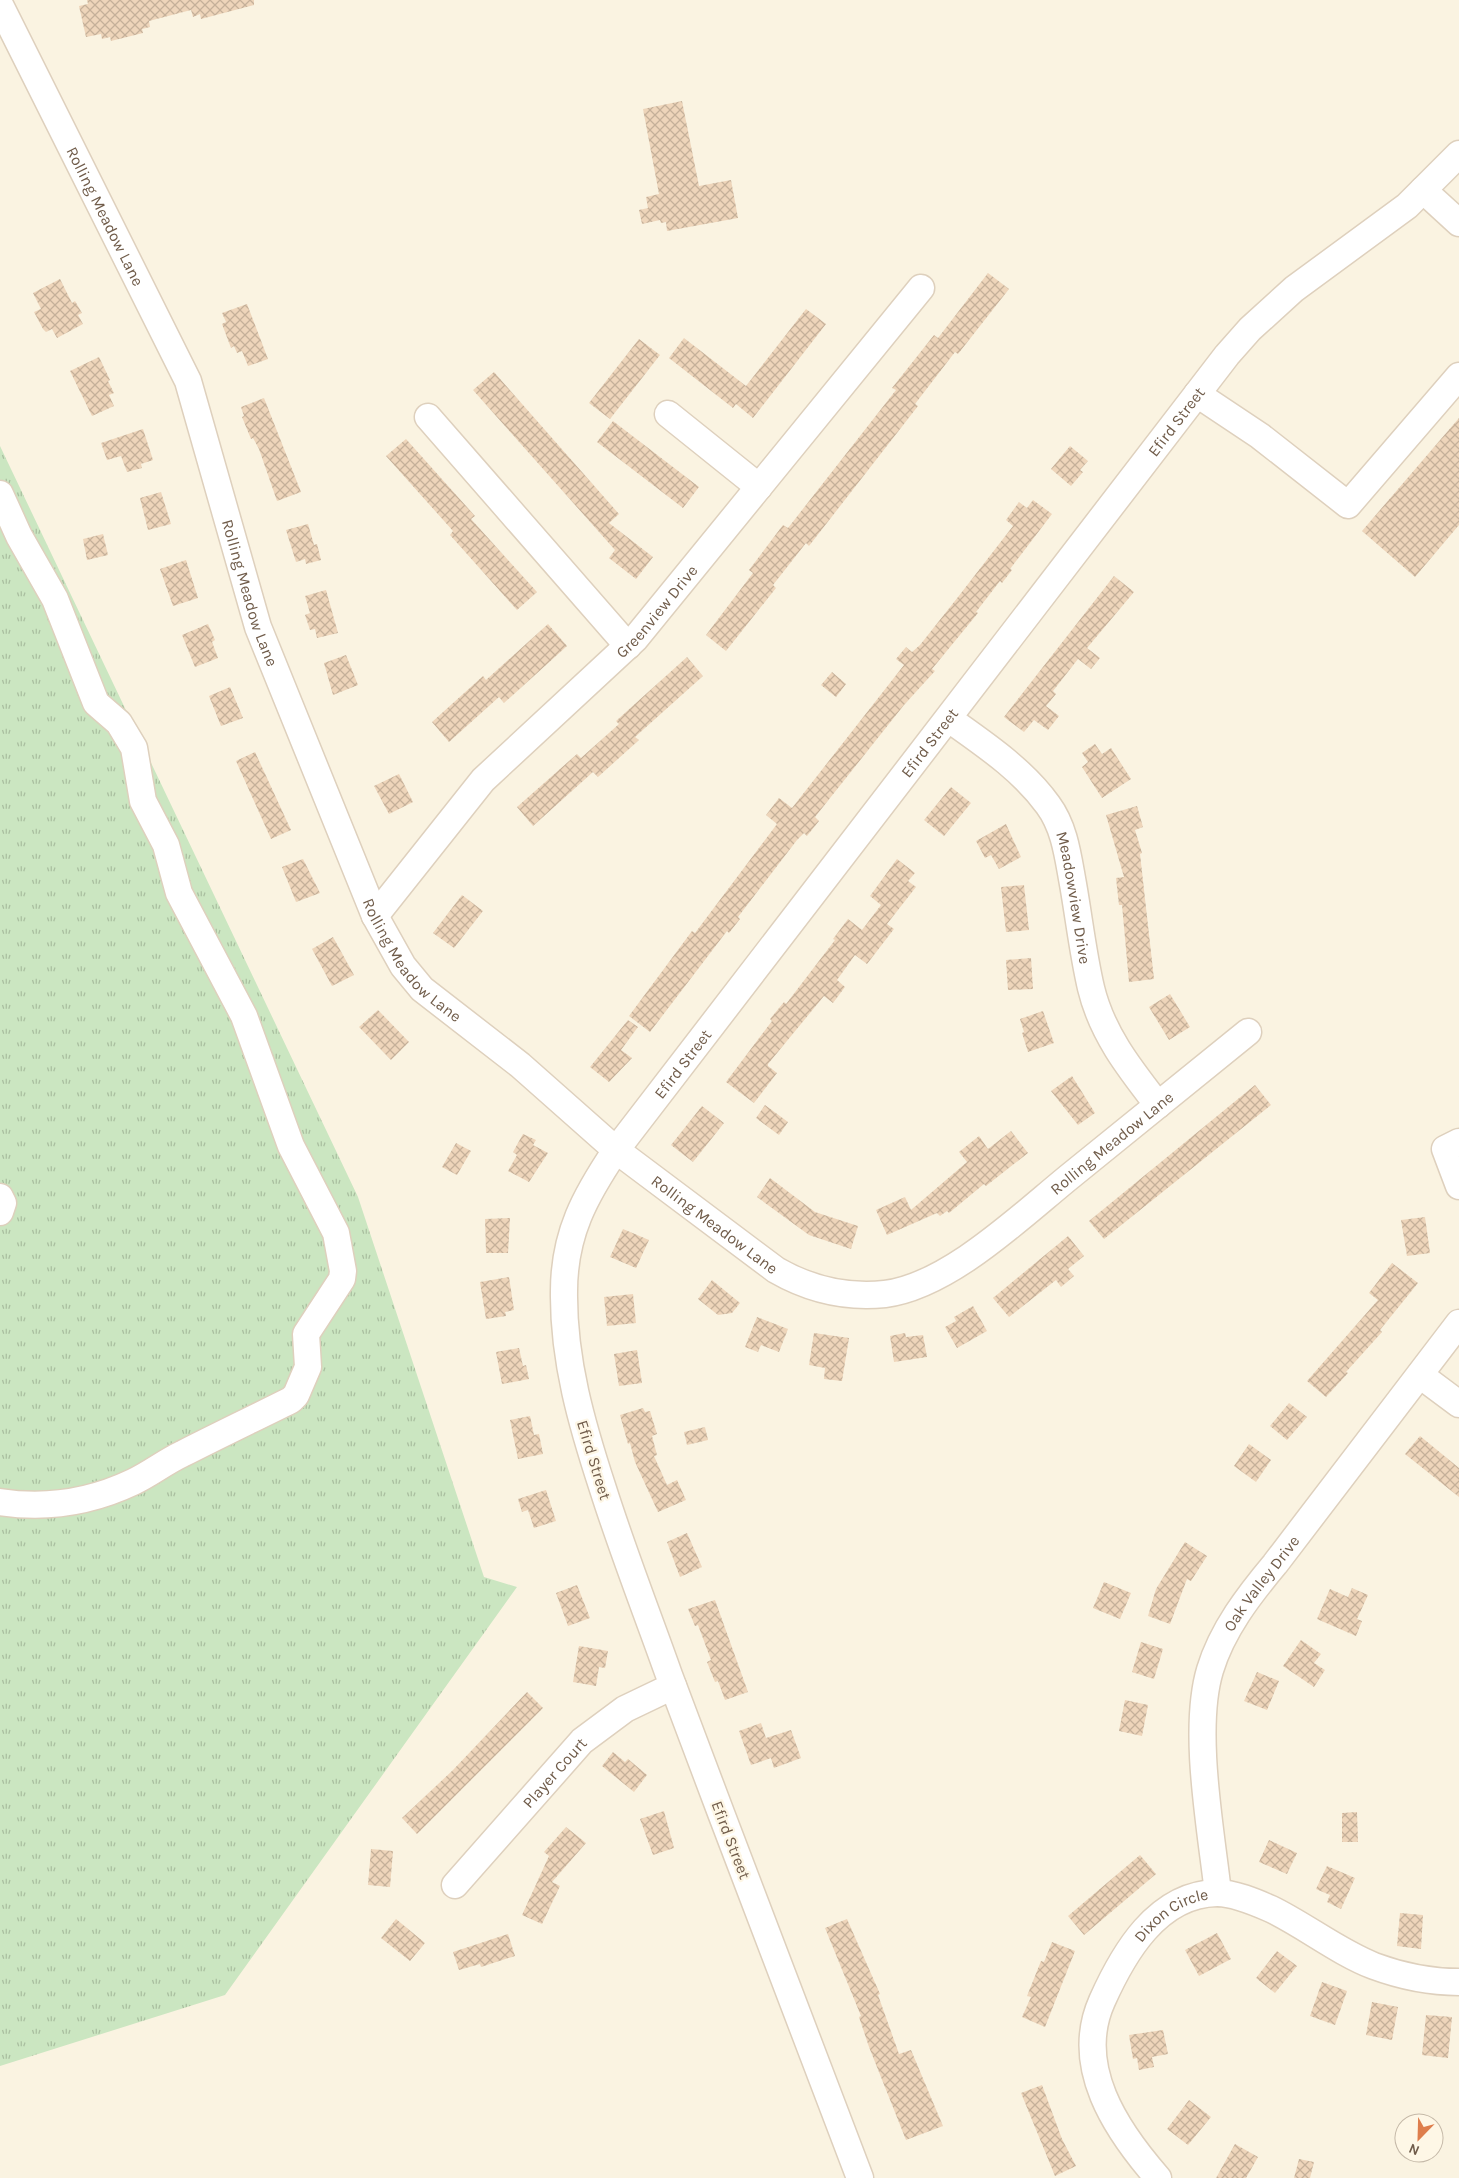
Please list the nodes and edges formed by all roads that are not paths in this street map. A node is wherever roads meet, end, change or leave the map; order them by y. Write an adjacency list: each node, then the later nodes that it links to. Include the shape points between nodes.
1 (0, 5): 14 (street, Rolling Meadow Lane, via 188,381 258,627)
2 (1459, 154): 3 (street, Efird Street)
3 (1423, 190): 4 (street); 7 (street, Efird Street, via 1380,228 1294,289 1250,329)
4 (1459, 223)
5 (921, 288): 10 (street, Greenview Drive)
6 (1459, 376): 7 (street, via 1348,505 1260,436)
7 (1197, 394): 13 (street, Efird Street)
8 (668, 414): 10 (street)
9 (428, 417): 12 (street)
10 (759, 487): 12 (street, Greenview Drive)
11 (0, 494): 25 (street, via 55,600 96,703 119,723 134,748 143,801 166,845 179,893 244,1016 291,1146 336,1233 343,1271 339,1285 306,1334 308,1367 291,1400 110,1492 87,1500 63,1503)
12 (628, 646): 14 (street, Greenview Drive, via 483,780)
13 (949, 719): 16 (street, Meadowview Drive, via 1021,774 1049,806 1065,839 1091,989 1102,1022 1120,1055); 18 (street, Efird Street)
14 (375, 916): 18 (street, Rolling Meadow Lane, via 402,966 422,989 520,1065)
15 (1248, 1032): 16 (street, Rolling Meadow Lane)
16 (1158, 1105): 18 (street, Rolling Meadow Lane, via 964,1259 914,1286 886,1294 858,1294 801,1284 776,1270)
17 (1459, 1142): 19 (street, via 1445,1149)
18 (616, 1150): 26 (street, Efird Street, via 580,1208 571,1235 565,1262 564,1291 568,1348 584,1432)
19 (1459, 1186)
20 (0, 1198): 21 (street)
21 (0, 1212)
22 (1459, 1323): 23 (street, Oak Valley Drive)
23 (1420, 1375): 24 (street); 28 (street, Oak Valley Drive, via 1245,1600 1210,1670 1203,1736)
24 (1459, 1404)
25 (0, 1502)
26 (674, 1686): 27 (street, Player Court, via 625,1709 582,1741); 30 (street, Efird Street)
27 (454, 1885)
28 (1218, 1893): 29 (street, Dixon Circle, via 1272,1910 1372,1965 1427,1980); 31 (street, Dixon Circle, via 1200,1895 1172,1908 1143,1931 1112,1979 1092,2032 1092,2061 1099,2088 1111,2114 1143,2162)
29 (1459, 1982)
30 (860, 2178)
31 (1158, 2178)

